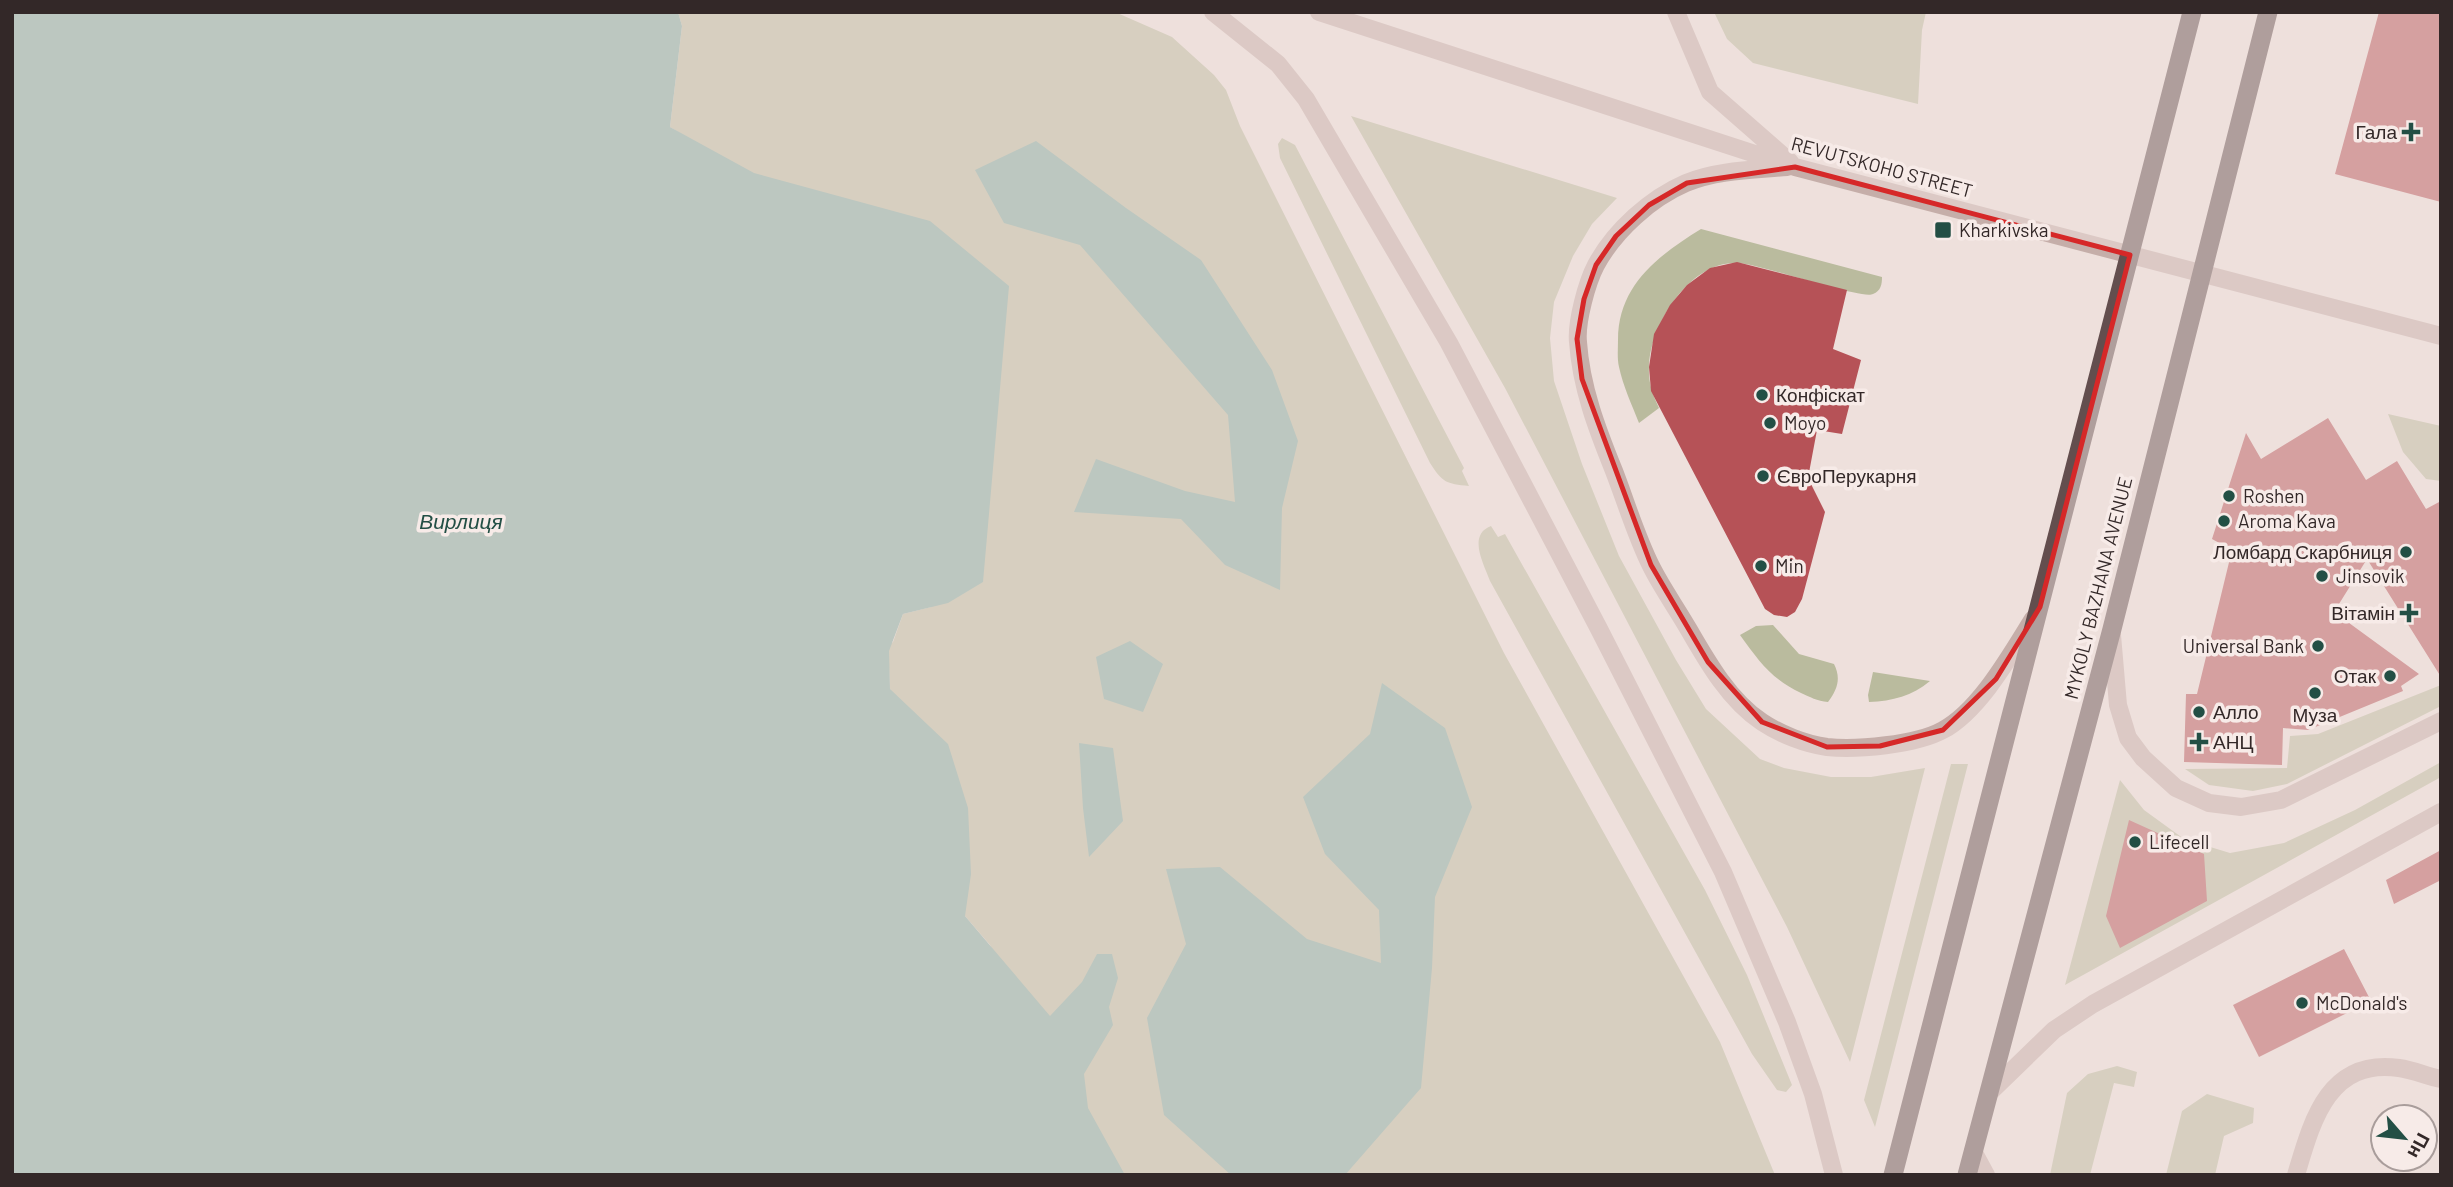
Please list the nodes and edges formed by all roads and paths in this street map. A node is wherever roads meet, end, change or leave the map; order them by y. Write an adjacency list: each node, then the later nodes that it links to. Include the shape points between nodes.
1 (1213, 12): 15 (street, via 1278,64 1306,99 1449,343 1723,872 1787,1022 1813,1094)
2 (1319, 12): 6 (street, REVUTSKOHO STREET)
3 (1676, 12): 6 (street, via 1710,92)
4 (2192, 12): 8 (highway)
5 (2268, 12): 9 (highway, MYKOLY BAZHANA AVENUE)
6 (1795, 167): 7 (street, REVUTSKOHO STREET); 8 (street, via 1735,171 1687,183 1649,205 1616,236 1595,265 1577,339 1582,379 1651,565 1708,662 1738,701 1762,722 1799,740 1827,747 1880,746 1942,730 1996,679)
7 (2441, 336)
8 (2040, 607): 16 (highway)
9 (2112, 629): 10 (street, via 2118,705 2128,738 2176,788 2209,803 2241,807 2280,800); 13 (highway, MYKOLY BAZHANA AVENUE)
10 (2441, 721)
11 (2441, 812): 13 (street, via 2093,1004 2053,1030)
12 (2441, 1079): 19 (street, via 2399,1068 2367,1068 2345,1079 2327,1094)
13 (1990, 1092): 14 (highway, MYKOLY BAZHANA AVENUE)
14 (1973, 1151): 17 (highway, MYKOLY BAZHANA AVENUE); 18 (street)
15 (1834, 1175)
16 (1893, 1175)
17 (1967, 1175)
18 (1986, 1175)
19 (2296, 1175)

